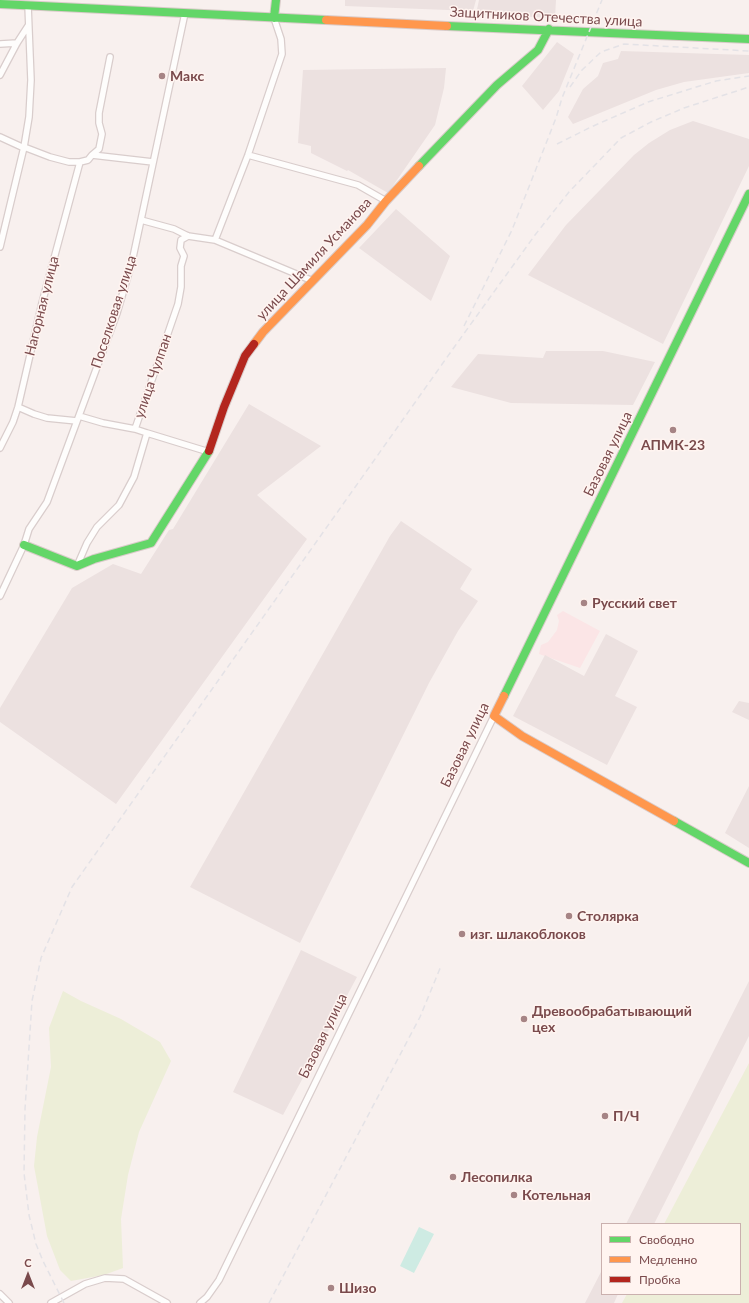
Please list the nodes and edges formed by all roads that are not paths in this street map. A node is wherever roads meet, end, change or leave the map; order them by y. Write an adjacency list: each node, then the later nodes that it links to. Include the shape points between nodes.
1 (276, 0): 5 (main road)
2 (0, 4): 3 (main road, Защитников Отечества улица)
3 (28, 5): 4 (main road, Защитников Отечества улица); 6 (street)
4 (185, 13): 5 (main road, Защитников Отечества улица); 18 (street, Поселковая улица)
5 (274, 18): 7 (main road, Защитников Отечества улица); 16 (street, via 281,39 282,54)
6 (29, 26): 9 (street); 14 (street, via 31,80)
7 (549, 29): 8 (main road, Защитников Отечества улица); 20 (main road, улица Шамиля Усманова, via 538,50 497,85)
8 (749, 39)
9 (17, 43): 10 (street); 12 (street)
10 (0, 44)
11 (110, 57): 15 (street, via 98,113 102,134 99,149)
12 (0, 75)
13 (0, 137): 14 (street)
14 (24, 147): 17 (street, via 68,162); 24 (street)
15 (92, 155): 17 (street, via 88,160); 18 (street)
16 (248, 155): 20 (street, via 358,185); 23 (street)
17 (80, 162): 26 (street, Нагорная улица, via 42,303)
18 (153, 162): 21 (street, Поселковая улица)
19 (749, 194): 37 (main road, Базовая улица)
20 (386, 201): 25 (main road, улица Шамиля Усманова)
21 (141, 220): 22 (street, via 174,229); 27 (street, Поселковая улица, via 117,313)
22 (188, 236): 23 (street); 28 (street, улица Чулпан, via 182,240 180,248 184,256 178,304)
23 (215, 240): 25 (street)
24 (0, 247)
25 (313, 281): 31 (main road, улица Шамиля Усманова, via 263,332 245,356)
26 (18, 407): 27 (street, via 47,418); 30 (street, Нагорная улица, via 14,422)
27 (78, 419): 28 (street); 32 (street, Поселковая улица, via 47,502 29,529)
28 (135, 429): 29 (street, улица Чулпан)
29 (146, 433): 31 (street); 33 (street, улица Чулпан, via 134,477 119,505 97,527)
30 (0, 448)
31 (209, 452): 33 (main road, улица Шамиля Усманова, via 151,543)
32 (24, 545): 33 (main road); 35 (street, Поселковая улица)
33 (77, 566)
34 (0, 581): 35 (street)
35 (7, 581): 36 (street, Поселковая улица)
36 (0, 596)
37 (494, 716): 38 (main road, via 522,736); 43 (street, Базовая улица, via 219,1280)
38 (749, 863)
39 (0, 1294): 40 (street)
40 (9, 1303)
41 (51, 1303): 42 (street, via 84,1284 105,1278 124,1279)
42 (167, 1303)
43 (200, 1303)

